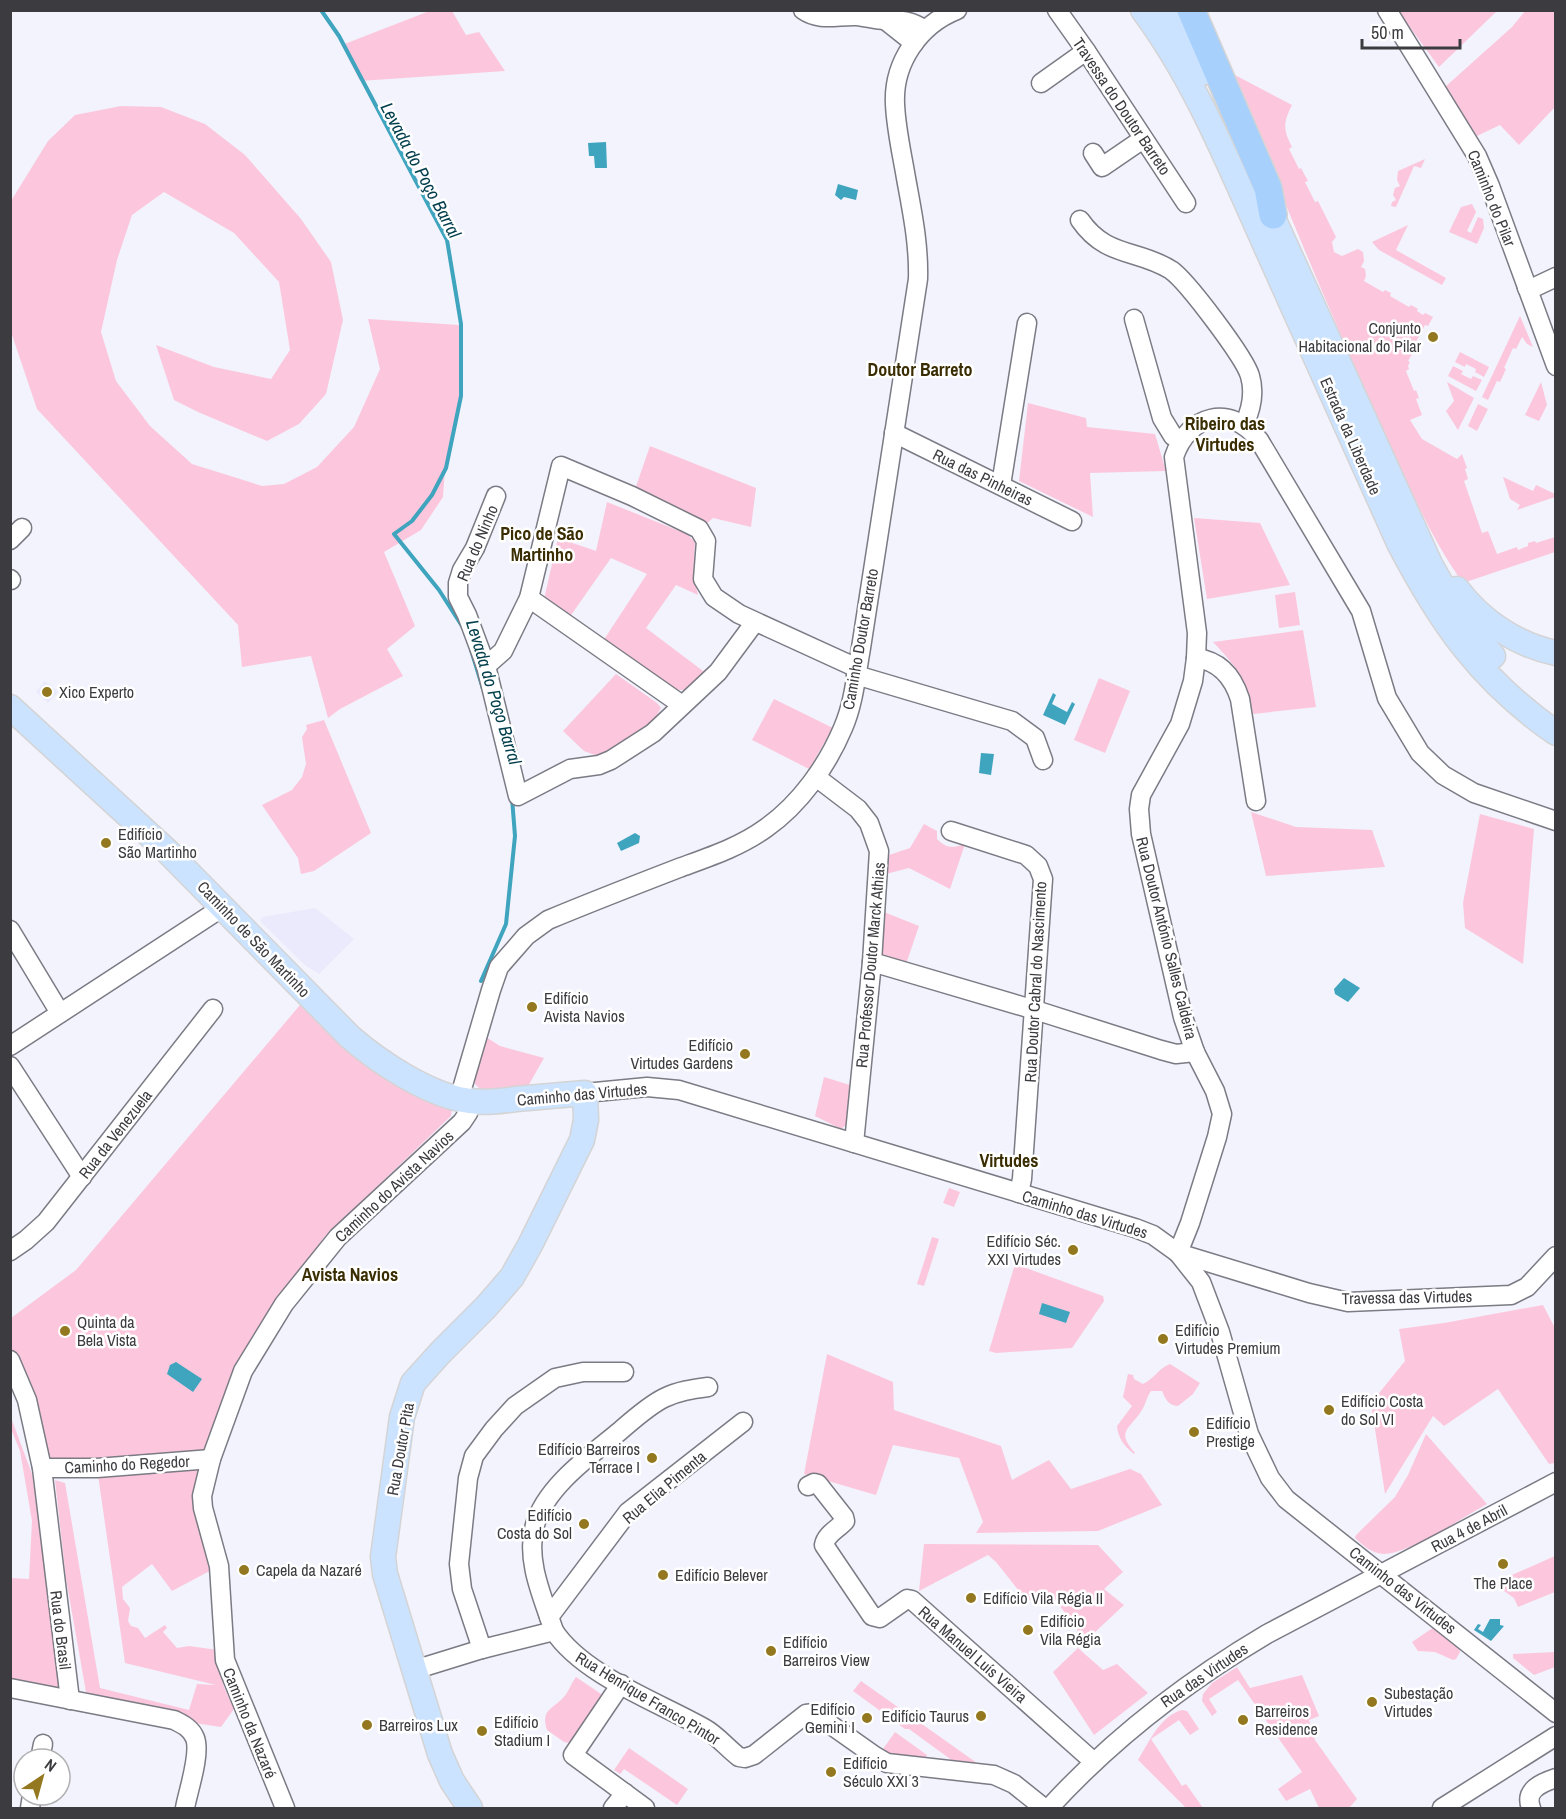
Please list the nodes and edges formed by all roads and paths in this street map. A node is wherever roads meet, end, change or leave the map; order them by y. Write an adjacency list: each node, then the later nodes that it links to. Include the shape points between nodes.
1 (803, 10): 8 (street, via 820,18 857,16 915,23)
2 (957, 10): 8 (street)
3 (1057, 10): 9 (street, Travessa do Doutor Barreto)
4 (1143, 10): 37 (main road, Estrada da Liberdade, via 1185,75 1222,149 1424,591 1458,641 1490,677)
5 (1165, 10): 14 (main road, Estrada da Liberdade)
6 (1191, 10): 14 (highway, via 1268,188)
7 (1387, 10): 17 (street, Caminho do Pilar, via 1477,156)
8 (920, 37): 22 (street, Caminho Doutor Barreto, via 898,76 895,104 918,262)
9 (1086, 51): 10 (street); 11 (street, Travessa do Doutor Barreto)
10 (1041, 83)
11 (1143, 139): 12 (street, via 1102,167); 13 (street, Travessa do Doutor Barreto)
12 (1092, 153)
13 (1186, 203)
14 (1273, 215): 27 (main road, Estrada da Liberdade)
15 (1080, 220): 21 (street, via 1106,245 1158,264 1184,282 1250,374 1252,400)
16 (1556, 277): 17 (street)
17 (1527, 288): 20 (street, Caminho do Pilar)
18 (1134, 319): 23 (street, via 1162,418)
19 (1027, 323): 24 (street)
20 (1556, 366)
21 (1244, 425): 23 (street, via 1220,418 1207,419); 41 (street, via 1259,440 1354,597 1387,698 1420,753 1443,775 1474,793)
22 (894, 433): 24 (street, Rua das Pinheiras); 33 (street, Caminho Doutor Barreto)
23 (1180, 440): 31 (street, Rua Doutor António Salles Caldeira, via 1174,457 1197,633)
24 (1001, 485): 26 (street, Rua das Pinheiras)
25 (496, 496): 32 (street, Rua do Ninho, via 458,583 458,597)
26 (1072, 521)
27 (1415, 531): 30 (main road, via 1466,601 1481,615 1522,643); 36 (main road, Estrada da Liberdade, via 1458,612 1478,639 1506,671)
28 (529, 598): 29 (street, via 561,466 699,529 706,541 706,585 720,602); 32 (street, via 503,651); 34 (street)
29 (755, 622): 33 (street); 34 (street, via 725,664)
30 (1556, 653)
31 (1196, 658): 40 (street, via 1214,663 1236,685); 50 (street, Rua Doutor António Salles Caldeira, via 1180,724 1143,791 1139,809 1155,899)
32 (486, 666): 34 (street, Rua do Ninho, via 518,796 570,769 612,760 653,733)
33 (857, 671): 38 (street, via 1012,721 1035,738); 39 (street, Caminho Doutor Barreto, via 844,726)
34 (682, 705)
35 (10, 708): 43 (main road, Caminho de São Martinho, via 123,809)
36 (1556, 714)
37 (1556, 733)
38 (1043, 760)
39 (816, 777): 45 (street, Rua Professor Doutor Marck Athias, via 858,809 869,823 879,851); 53 (street, Caminho Doutor Barreto, via 784,814 740,844 548,920 526,936 506,957 496,976)
40 (1256, 801)
41 (1556, 821)
42 (951, 831): 47 (street, Rua Doutor Cabral do Nascimento, via 1026,855 1038,866 1043,879)
43 (223, 907): 48 (street); 53 (main road, Caminho de São Martinho, via 362,1047 425,1085)
44 (10, 930): 48 (street)
45 (872, 962): 47 (street); 54 (street, Rua Professor Doutor Marck Athias)
46 (213, 1009): 55 (street, Rua da Venezuela)
47 (1035, 1010): 50 (street, via 1176,1054); 56 (street, Rua Doutor Cabral do Nascimento)
48 (60, 1013): 49 (street)
49 (10, 1046)
50 (1195, 1052): 58 (street, Rua Doutor António Salles Caldeira, via 1221,1107 1222,1120)
51 (10, 1066): 55 (street)
52 (585, 1093): 53 (main road, Caminho das Virtudes, via 493,1102); 54 (street, Caminho das Virtudes, via 668,1088); 71 (main road, Rua Doutor Pita, via 582,1140 512,1277 413,1383 402,1417 383,1557)
53 (465, 1100): 64 (street, Caminho do Avista Navios, via 468,1113 462,1122 338,1237 284,1304 243,1371)
54 (854, 1143): 56 (street, Caminho das Virtudes)
55 (82, 1177): 57 (street, Rua da Venezuela, via 46,1222)
56 (1019, 1193): 58 (street, Caminho das Virtudes, via 1135,1228)
57 (10, 1251)
58 (1178, 1253): 59 (street, Travessa das Virtudes, via 1348,1302 1511,1295 1527,1287); 68 (street, Caminho das Virtudes, via 1201,1282 1220,1332 1249,1434 1270,1478 1286,1499)
59 (1556, 1256)
60 (10, 1360): 65 (street, Rua do Brasil, via 27,1400)
61 (624, 1372): 70 (street, via 584,1372 555,1378 515,1406 474,1456 459,1564 462,1589)
62 (708, 1387): 69 (street, Rua Henrique Franco Pintor, via 676,1392 648,1408 577,1467 542,1506 531,1545 533,1567)
63 (743, 1422): 69 (street, Rua Elia Pimenta, via 628,1512)
64 (211, 1459): 65 (street, Caminho do Regedor); 81 (street, Caminho da Nazaré, via 202,1496 219,1566 225,1660)
65 (42, 1468): 74 (street, Rua do Brasil)
66 (1556, 1482): 68 (street, Rua 4 de Abril)
67 (808, 1486): 77 (street, Rua Manuel Luís Vieira, via 818,1484 846,1521 829,1535 824,1545 872,1616 878,1619 912,1599)
68 (1383, 1574): 75 (street, Caminho das Virtudes); 77 (street, Rua das Virtudes, via 1224,1659 1165,1701)
69 (552, 1624): 70 (street); 72 (street, Rua Henrique Franco Pintor, via 569,1650)
70 (482, 1649): 71 (street)
71 (414, 1670): 82 (main road, Rua Doutor Pita, via 445,1767)
72 (621, 1684): 79 (street, via 573,1755); 85 (street, Rua Henrique Franco Pintor, via 710,1732 739,1757 753,1755 806,1714 814,1713 887,1763 994,1775 1014,1784)
73 (10, 1688): 74 (street)
74 (70, 1700): 80 (street, via 174,1720 190,1730 196,1751)
75 (1556, 1713)
76 (1556, 1736): 87 (street)
77 (1094, 1762): 86 (street, Rua das Virtudes)
78 (1556, 1778): 88 (street, via 1533,1789)
79 (625, 1793): 83 (street); 84 (street)
80 (185, 1809)
81 (285, 1809)
82 (470, 1809)
83 (613, 1809)
84 (645, 1809)
85 (1044, 1809)
86 (1049, 1809)
87 (1442, 1809)
88 (1531, 1809)

